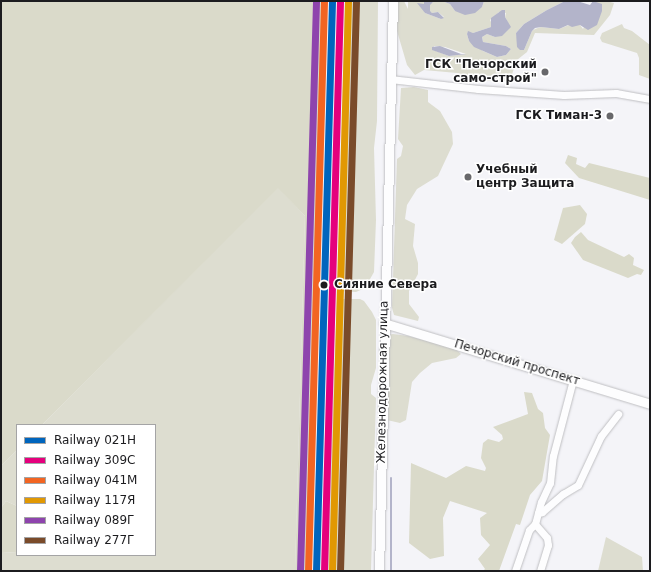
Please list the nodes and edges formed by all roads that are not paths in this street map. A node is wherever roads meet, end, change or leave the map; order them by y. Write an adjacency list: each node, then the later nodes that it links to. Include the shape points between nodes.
1 (392, 1): 2 (main road, Железнодорожная улица)
2 (390, 79): 3 (street, via 564,95 616,93); 4 (main road, Железнодорожная улица)
3 (650, 99)
4 (384, 323): 5 (main road, Печорский проспект); 10 (main road, Железнодорожная улица)
5 (573, 380): 6 (main road, Печорский проспект); 8 (street, via 553,456 550,483)
6 (650, 404)
7 (618, 414): 8 (street, via 601,436 578,485)
8 (538, 513): 9 (street)
9 (535, 524): 11 (street, via 529,530); 12 (street, via 547,538 548,545)
10 (379, 571)
11 (515, 571)
12 (540, 571)

